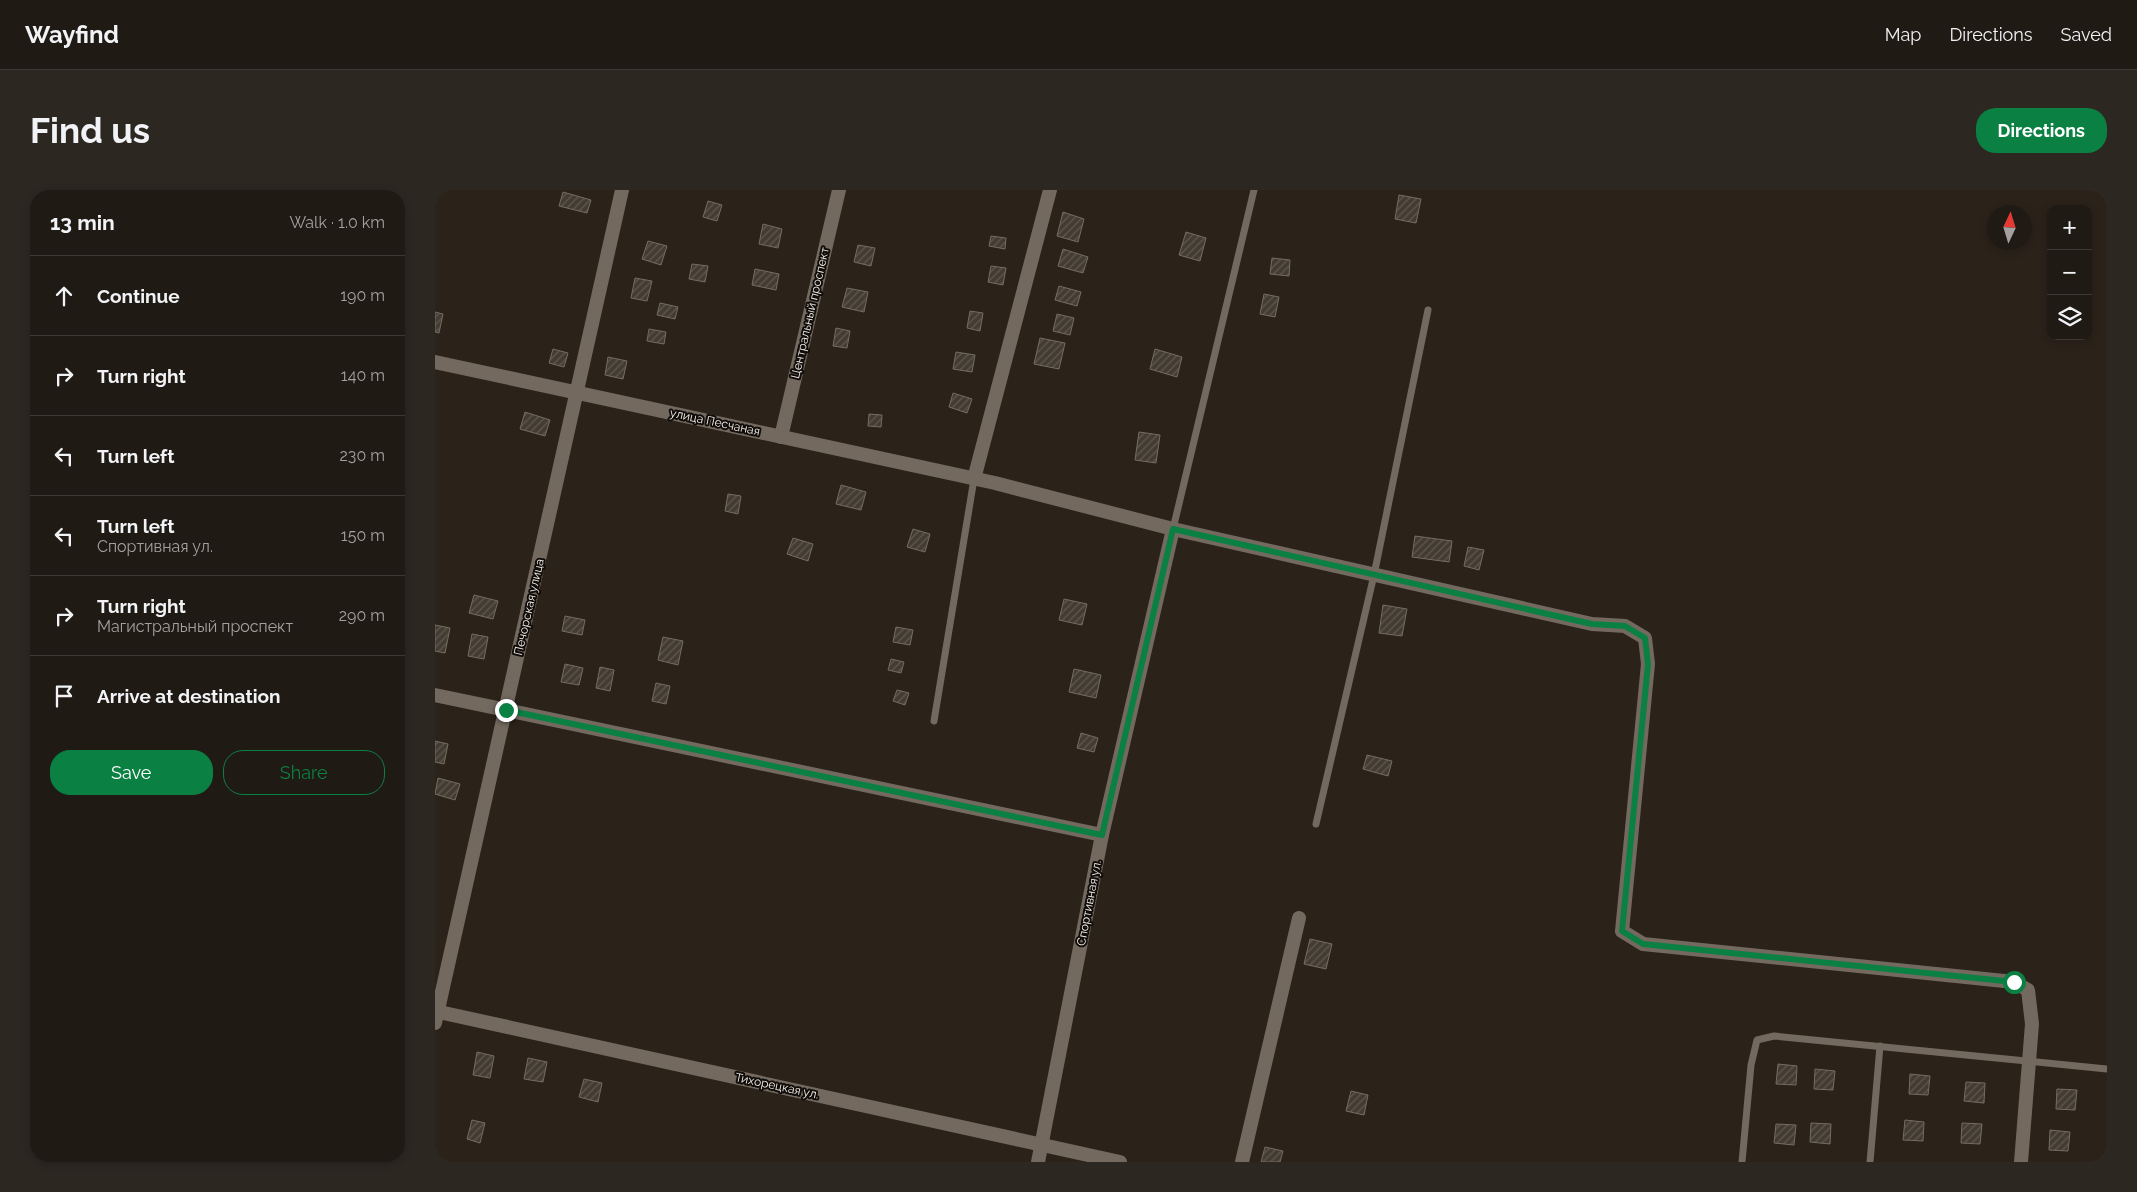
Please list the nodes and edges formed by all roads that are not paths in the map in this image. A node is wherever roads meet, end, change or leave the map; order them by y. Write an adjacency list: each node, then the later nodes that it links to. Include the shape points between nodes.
1 (622, 190): 7 (street, Печорская улица)
2 (839, 190): 8 (street, Центральный проспект)
3 (1050, 190): 9 (street)
4 (1254, 190): 10 (lane)
5 (1429, 310): 11 (lane)
6 (435, 362): 7 (street, улица Песчаная)
7 (578, 393): 8 (street, улица Песчаная); 13 (street, Печорская улица)
8 (781, 437): 9 (street, улица Песчаная)
9 (974, 478): 10 (street, улица Песчаная); 14 (lane)
10 (1173, 529): 11 (street, улица Песчаная); 16 (street, Спортивная ул.)
11 (1375, 575): 15 (lane); 20 (street, улица Песчаная, via 1592,624 1625,626 1645,638 1648,664 1622,931 1643,944 2014,982 2028,990 2032,1024)
12 (435, 695): 13 (street)
13 (506, 710): 16 (street); 18 (street, Печорская улица)
14 (934, 722)
15 (1316, 824)
16 (1102, 835): 22 (street, Спортивная ул.)
17 (1299, 918): 25 (street)
18 (436, 1015): 22 (street, Тихорецкая ул.)
19 (1880, 1046): 20 (lane); 26 (lane, via 1774,1036 1757,1040 1751,1065); 27 (lane)
20 (2029, 1060): 21 (lane); 28 (street)
21 (2107, 1069)
22 (1041, 1145): 23 (street, Спортивная ул.); 24 (street, Тихорецкая ул.)
23 (1038, 1162)
24 (1120, 1162)
25 (1242, 1162)
26 (1742, 1162)
27 (1870, 1162)
28 (2021, 1162)

